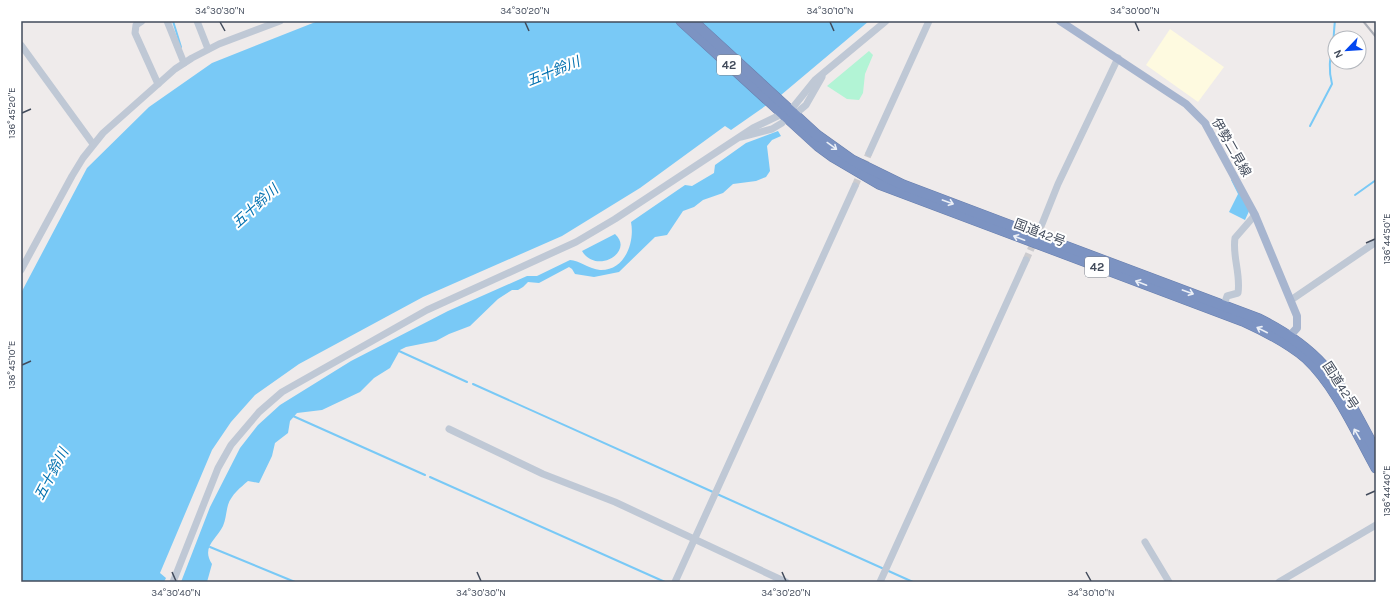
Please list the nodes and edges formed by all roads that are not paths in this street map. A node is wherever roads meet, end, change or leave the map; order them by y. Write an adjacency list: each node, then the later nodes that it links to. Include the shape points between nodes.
1 (142, 21): 15 (street, via 136,24 134,33)
2 (167, 21): 13 (street)
3 (197, 21): 11 (street)
4 (280, 21): 11 (street)
5 (681, 21): 17 (highway, 国道42号 / 42)
6 (693, 21): 17 (highway, 国道42号 / 42)
7 (886, 21): 14 (street)
8 (928, 21): 19 (street)
9 (1060, 21): 12 (main road, 伊勢二見線)
10 (21, 45): 18 (street)
11 (208, 49): 13 (street)
12 (1118, 58): 21 (main road, 伊勢二見線, via 1186,104 1205,123); 22 (street, via 1058,184)
13 (184, 63): 15 (street)
14 (824, 73): 16 (street, via 806,105); 17 (street)
15 (158, 84): 18 (street)
16 (800, 110)
17 (782, 112): 27 (highway, 国道42号 / 42, one-way to 27, via 858,163 902,185); 28 (highway, 国道42号 / 42, one-way to 17, via 1243,321 879,184 833,157 799,130); 35 (street, via 738,137 576,242 427,310 282,392 259,412 231,445 218,468)
18 (93, 144): 25 (street, via 72,176)
19 (869, 153)
20 (855, 186): 33 (street)
21 (1255, 215): 26 (main road, 伊勢二見線); 27 (street, via 1234,238 1238,293 1228,296)
22 (1042, 224)
23 (1376, 242): 26 (street)
24 (1026, 260): 38 (street)
25 (21, 270)
26 (1291, 300): 28 (main road, 伊勢二見線, via 1298,321 1296,330)
27 (1224, 305): 28 (highway, 国道42号 / 42, via 1259,318)
28 (1287, 340): 30 (highway, 国道42号 / 42, via 1309,350 1330,373); 31 (highway, 国道42号 / 42, one-way to 28, via 1323,377)
29 (449, 429): 33 (street, via 543,474 614,502)
30 (1376, 451)
31 (1376, 468)
32 (1376, 525): 40 (street)
33 (694, 540): 36 (street); 37 (street)
34 (1145, 542): 39 (street)
35 (172, 582)
36 (675, 582)
37 (786, 582)
38 (880, 582)
39 (1169, 582)
40 (1279, 582)

